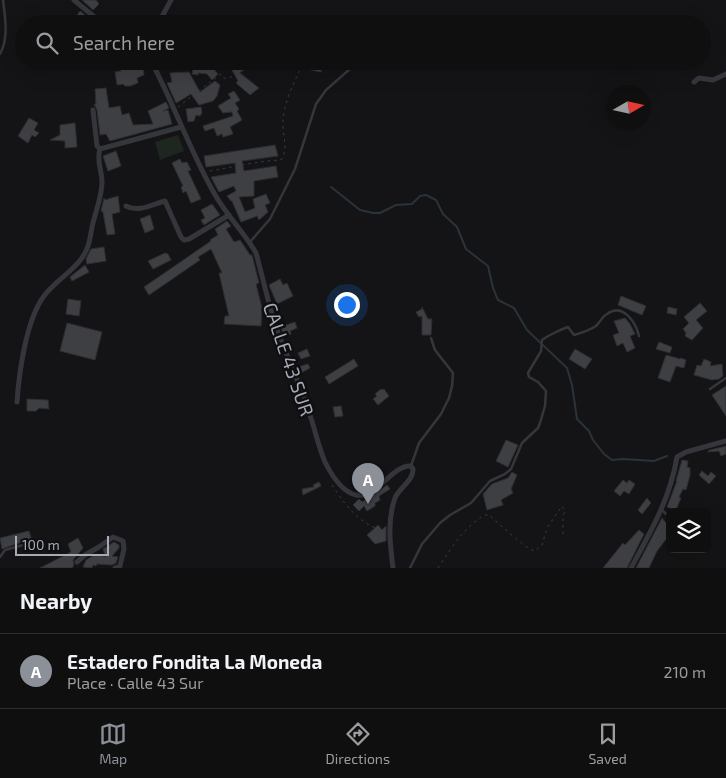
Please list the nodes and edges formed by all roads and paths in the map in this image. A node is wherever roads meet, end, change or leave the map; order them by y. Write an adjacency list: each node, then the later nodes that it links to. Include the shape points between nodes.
1 (3, 0): 6 (lane, via 6,35)
2 (74, 0): 4 (street)
3 (171, 0): 5 (street)
4 (92, 15)
5 (163, 15)
6 (0, 54)
7 (155, 70): 14 (street, CALLE 43 SUR)
8 (244, 70): 14 (path, via 229,78 221,74)
9 (301, 70): 17 (path, via 284,108 285,149 281,160)
10 (349, 70): 20 (lane, via 326,90 316,104 295,169 270,219)
11 (726, 74): 12 (street, via 713,80 698,78)
12 (694, 82)
13 (93, 110): 16 (street)
14 (174, 110): 15 (street, CALLE 43 SUR)
15 (181, 127): 16 (street); 17 (street, CALLE 43 SUR)
16 (100, 149): 25 (street, via 101,189 88,247 83,258 43,297 37,309 23,352)
17 (203, 172): 19 (street, CALLE 43 SUR)
18 (126, 206): 19 (street, via 140,209 165,200 184,240)
19 (229, 214): 20 (street, CALLE 43 SUR)
20 (250, 242): 27 (street, CALLE 43 SUR, via 276,326 310,412 316,438 334,477 346,490 362,495 403,467)
21 (640, 336): 38 (lane, via 630,317 615,311 595,327 580,333 574,335 568,327 542,340 541,351 528,371 546,391 538,428 522,443 511,469 490,481 471,503 450,515 426,538)
22 (431, 338): 27 (lane, via 453,373 452,386 441,414 419,443)
23 (726, 378): 24 (lane)
24 (710, 389)
25 (17, 402)
26 (726, 441): 29 (street, via 677,456)
27 (411, 466): 31 (street, via 414,472 399,490)
28 (330, 482): 31 (path, via 352,514 370,526)
29 (662, 510): 30 (lane); 40 (street)
30 (666, 514)
31 (389, 532): 37 (street)
32 (563, 534): 39 (path, via 565,511 562,506 535,552 485,515 459,536)
33 (23, 545): 34 (lane, via 5,550)
34 (0, 557)
35 (77, 562): 36 (street, via 113,537 123,541 124,549 120,566)
36 (116, 568)
37 (393, 568)
38 (410, 568)
39 (438, 568)
40 (632, 568)

